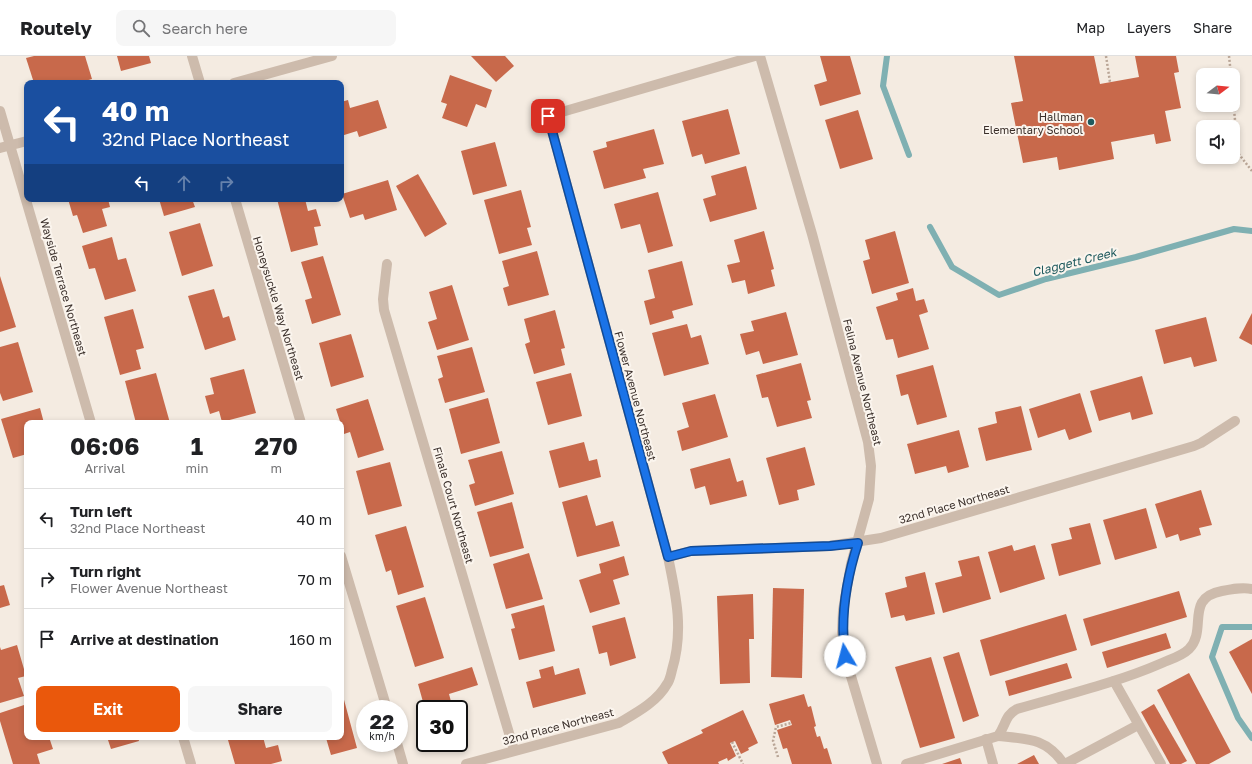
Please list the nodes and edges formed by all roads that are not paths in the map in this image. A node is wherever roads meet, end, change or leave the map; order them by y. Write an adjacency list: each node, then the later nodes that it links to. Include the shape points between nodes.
1 (192, 56): 5 (street)
2 (332, 56): 6 (street)
3 (755, 56): 19 (street, Flower Avenue Northeast, via 548,116)
4 (760, 56): 18 (street, Felina Avenue Northeast, via 812,234 868,442 871,466 869,499)
5 (199, 80)
6 (245, 80)
7 (0, 111): 9 (street, Wayside Terrace Northeast)
8 (24, 141): 9 (street)
9 (10, 145): 10 (street); 11 (street, Wayside Terrace Northeast)
10 (0, 148)
11 (24, 193)
12 (27, 202): 15 (street, Wayside Terrace Northeast)
13 (236, 202): 16 (street, Honeysuckle Way Northeast)
14 (387, 264): 29 (street, Finale Court Northeast, via 384,310)
15 (90, 420)
16 (300, 420)
17 (1235, 421): 18 (street, 32nd Place Northeast, via 1194,446)
18 (858, 543): 19 (street, 32nd Place Northeast, via 691,551); 34 (street, Felina Avenue Northeast, via 848,580 842,632 845,656)
19 (668, 557): 23 (street, Flower Avenue Northeast, via 677,599 679,634 675,661)
20 (344, 566): 24 (street)
21 (1252, 589): 22 (street, via 1228,589 1206,596 1201,604 1195,640 1189,649 1136,674)
22 (1114, 680): 25 (street); 26 (street, via 1017,709 1007,716)
23 (667, 684): 29 (street, 32nd Place Northeast, via 642,710 619,723)
24 (384, 700)
25 (1138, 725): 37 (street); 38 (street)
26 (998, 736): 27 (street); 37 (street, via 1046,744)
27 (986, 739): 35 (street); 36 (street)
28 (184, 740): 31 (street)
29 (514, 750): 33 (street, 32nd Place Northeast)
30 (400, 752): 32 (street)
31 (191, 764)
32 (403, 764)
33 (466, 764)
34 (877, 764)
35 (906, 764)
36 (993, 764)
37 (1064, 764)
38 (1160, 764)

